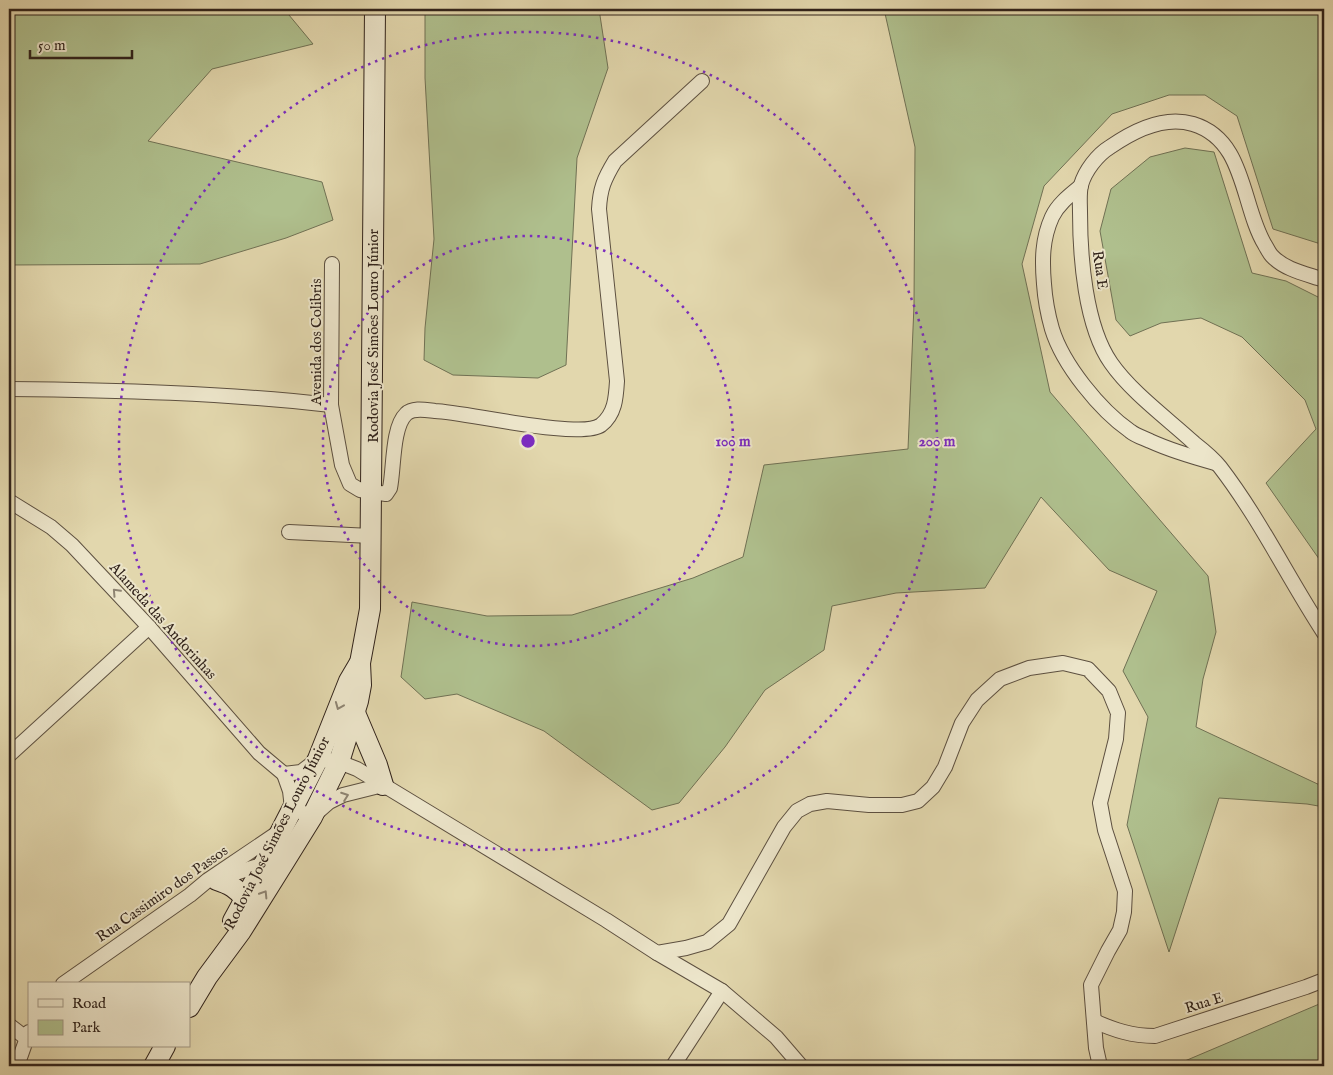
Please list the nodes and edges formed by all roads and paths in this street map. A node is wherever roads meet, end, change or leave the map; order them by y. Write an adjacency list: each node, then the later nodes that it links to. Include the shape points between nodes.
1 (374, 9): 9 (main road, Rodovia José Simões Louro Júnior)
2 (702, 82): 9 (street, via 615,162 600,192 599,209 617,381 616,402 610,415 599,426 585,430 442,411 417,409 407,412 397,434 390,488 386,494)
3 (1080, 186): 5 (street, via 1100,153 1149,126 1174,122 1210,131 1226,147 1237,166 1259,234 1272,256 1296,271); 8 (street, Rua E, via 1080,241 1092,322 1100,345 1130,385); 8 (street, via 1064,200 1053,216 1044,240 1042,262 1052,330 1084,387 1105,411 1131,432 1175,453)
4 (332, 264): 7 (street, Avenida dos Colibris)
5 (1324, 280)
6 (9, 389): 7 (street, via 183,392)
7 (331, 405): 9 (street, Avenida dos Colibris, via 342,465 350,484)
8 (1218, 464): 14 (street, Rua E, via 1249,508)
9 (372, 493): 12 (main road, Rodovia José Simões Louro Júnior)
10 (9, 501): 13 (street, Alameda das Andorinhas, one-way to 10, via 72,545)
11 (289, 532): 12 (street)
12 (371, 536): 15 (main road, Rodovia José Simões Louro Júnior, via 370,609)
13 (149, 627): 17 (street); 20 (street, Alameda das Andorinhas, via 258,753)
14 (1324, 633)
15 (360, 663): 16 (main road, Rodovia José Simões Louro Júnior, via 361,685); 18 (main road, Rodovia José Simões Louro Júnior, one-way to 18, via 349,681)
16 (355, 713): 19 (main road, Rodovia José Simões Louro Júnior); 21 (main road)
17 (9, 755)
18 (318, 759): 19 (street); 20 (street, via 301,772); 22 (main road, Rodovia José Simões Louro Júnior)
19 (340, 762): 21 (street); 23 (main road, Rodovia José Simões Louro Júnior)
20 (284, 774): 22 (street)
21 (383, 785): 23 (street, one-way to 21, via 343,795); 29 (street)
22 (292, 808): 23 (street); 24 (main road, Rodovia José Simões Louro Júnior)
23 (312, 817): 25 (main road, Rodovia José Simões Louro Júnior)
24 (280, 832): 26 (main road, Rodovia José Simões Louro Júnior); 27 (street, Rua Cassimiro dos Passos)
25 (286, 859): 26 (street); 30 (main road, Rodovia José Simões Louro Júnior, one-way to 25, via 241,931)
26 (264, 864): 27 (street); 28 (main road, Rodovia José Simões Louro Júnior)
27 (212, 880): 28 (main road, via 232,885); 32 (street, Rua Cassimiro dos Passos)
28 (245, 899): 30 (main road, Rodovia José Simões Louro Júnior)
29 (657, 953): 33 (street); 35 (street, via 707,942 729,924 784,827 797,811 810,804 827,801 902,806 918,801 933,788 946,767 962,723 977,700 1000,679 1029,668 1064,663 1088,669 1109,691 1118,713 1116,739 1100,803 1105,830 1125,891 1124,912 1120,930 1091,985)
30 (207, 977): 34 (main road, Rodovia José Simões Louro Júnior)
31 (1324, 980): 35 (street, Rua E, via 1155,1036 1119,1032)
32 (66, 982)
33 (722, 991): 41 (street); 42 (street, via 776,1037)
34 (190, 1005)
35 (1094, 1021): 43 (street)
36 (9, 1025): 37 (street)
37 (27, 1035): 39 (street)
38 (164, 1048): 40 (main road)
39 (17, 1066)
40 (154, 1066)
41 (673, 1066)
42 (801, 1066)
43 (1100, 1066)

